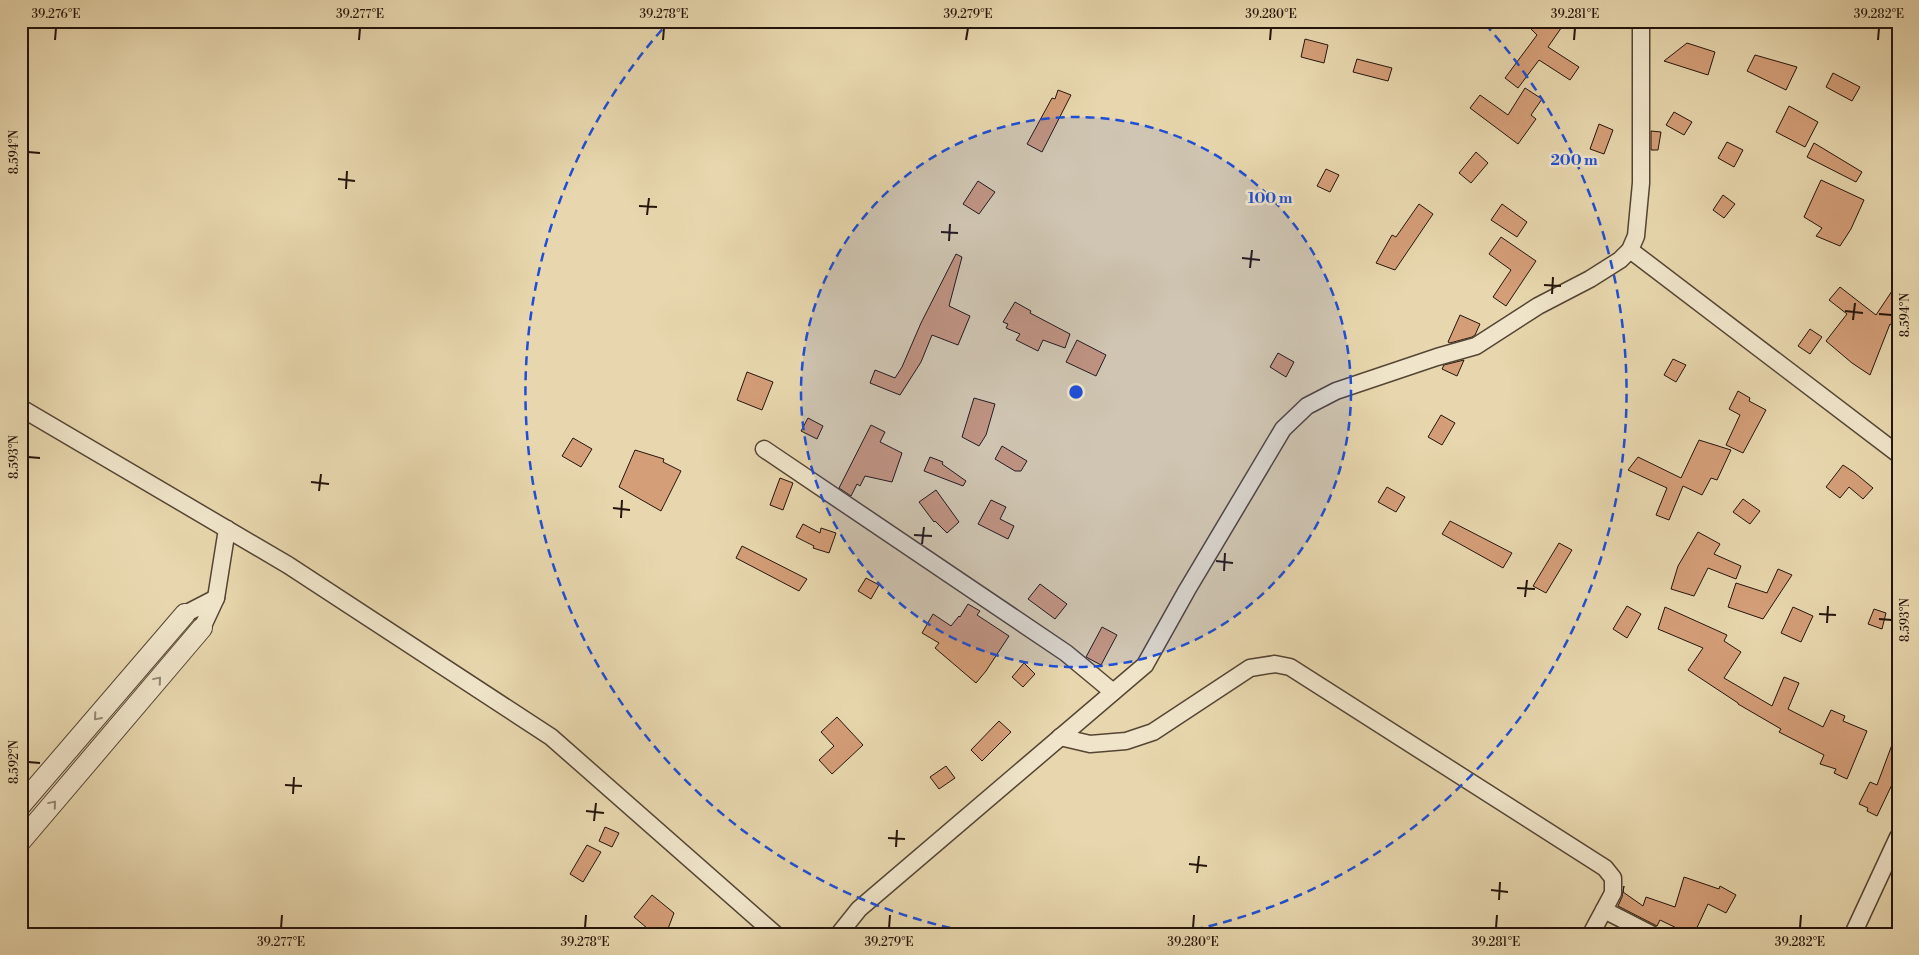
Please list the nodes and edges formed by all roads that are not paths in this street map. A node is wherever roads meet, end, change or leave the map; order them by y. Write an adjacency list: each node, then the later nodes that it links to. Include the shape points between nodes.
1 (1640, 21): 2 (street, via 1641,183 1636,236)
2 (1630, 250): 5 (street); 10 (street, via 1590,279 1538,306 1476,346 1336,391 1307,406 1283,429 1145,665)
3 (21, 408): 6 (street)
4 (764, 449): 10 (street, via 1066,653)
5 (1898, 454)
6 (228, 529): 7 (street); 16 (street, via 551,737)
7 (216, 598): 8 (street); 9 (street)
8 (185, 614): 12 (street, one-way to 12)
9 (202, 628): 13 (street, one-way to 9)
10 (1113, 692): 11 (street)
11 (1060, 737): 15 (street, via 1090,744 1126,741 1153,732 1250,668 1275,664 1290,667 1605,868 1613,878 1613,892); 17 (street, via 859,909)
12 (21, 805)
13 (21, 841)
14 (1896, 844): 20 (street)
15 (1604, 910): 18 (street); 19 (street)
16 (775, 934)
17 (839, 934)
18 (1591, 934)
19 (1651, 934)
20 (1853, 934)

